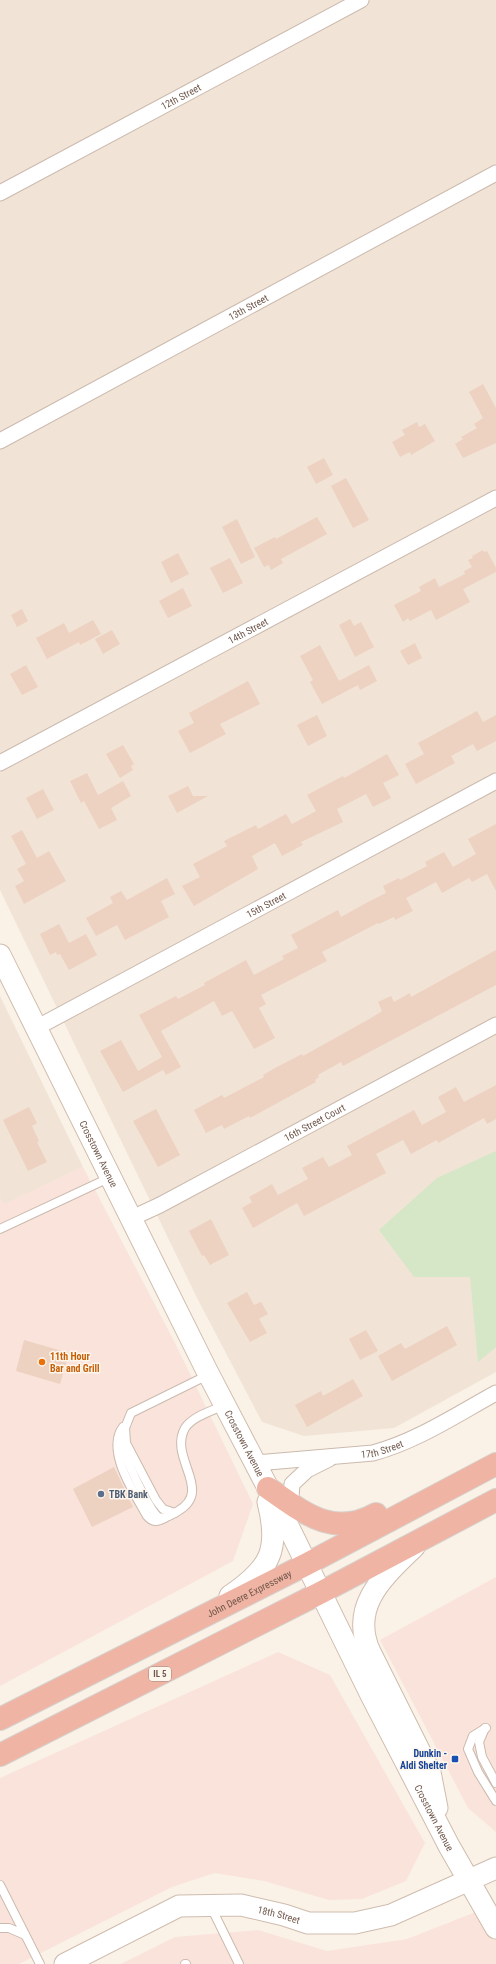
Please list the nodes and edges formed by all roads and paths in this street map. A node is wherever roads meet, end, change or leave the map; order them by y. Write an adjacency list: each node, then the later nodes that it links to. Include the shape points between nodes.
1 (361, 0): 3 (street, 12th Street)
2 (496, 173): 4 (street, 13th Street)
3 (0, 193)
4 (0, 442)
5 (496, 498): 6 (street, 14th Street)
6 (0, 763)
7 (496, 781): 10 (street, 15th Street)
8 (2, 964): 10 (street, Crosstown Avenue)
9 (496, 1025): 12 (street, 16th Street Court)
10 (36, 1028): 11 (street, Crosstown Avenue)
11 (112, 1176): 12 (street, Crosstown Avenue); 13 (lane)
12 (132, 1218): 14 (street, Crosstown Avenue)
13 (2, 1226)
14 (209, 1374): 16 (street, Crosstown Avenue); 17 (lane, via 131,1413)
15 (496, 1393): 19 (street, 17th Street, via 433,1428 389,1448)
16 (225, 1405): 21 (street, Crosstown Avenue); 24 (lane, via 197,1418 185,1428 181,1447 193,1490 190,1501 184,1508)
17 (127, 1422): 24 (lane, via 124,1437 126,1443 156,1500); 24 (lane, via 118,1439 121,1466 151,1521 155,1522)
18 (496, 1452): 23 (highway, via 479,1458 366,1520 354,1524 343,1525 320,1519)
19 (335, 1456): 21 (street, 17th Street); 23 (street, via 316,1464 299,1476 292,1484)
20 (496, 1464): 27 (highway, John Deere Expressway)
21 (262, 1474): 23 (highway); 25 (street, Crosstown Avenue); 29 (street, via 273,1523 274,1541 265,1565 242,1588)
22 (496, 1500): 26 (highway, IL 5)
23 (290, 1503): 25 (street)
24 (171, 1515)
25 (289, 1528): 27 (street, Crosstown Avenue)
26 (424, 1537): 28 (highway, IL 5); 34 (street, via 388,1571 372,1593 364,1620 364,1636 430,1772)
27 (307, 1564): 28 (street, Crosstown Avenue); 29 (highway, John Deere Expressway)
28 (320, 1593): 31 (highway, IL 5); 34 (street, Crosstown Avenue)
29 (193, 1622): 30 (highway, John Deere Expressway)
30 (0, 1719)
31 (0, 1755)
32 (496, 1783): 33 (lane, via 482,1757 479,1742 486,1728 473,1736 468,1750)
33 (496, 1801)
34 (442, 1830): 36 (street, Crosstown Avenue)
35 (496, 1868): 36 (street, 18th Street)
36 (469, 1881): 40 (street, 18th Street, via 391,1915 355,1923 308,1923 241,1905); 42 (street, Crosstown Avenue)
37 (0, 1885): 39 (lane)
38 (0, 1894): 39 (lane)
39 (9, 1902): 43 (lane)
40 (210, 1905): 45 (street, 18th Street, via 179,1906); 46 (lane)
41 (0, 1928): 43 (lane, via 18,1931)
42 (496, 1928)
43 (26, 1936): 44 (lane)
44 (40, 1964)
45 (65, 1964)
46 (239, 1964)

